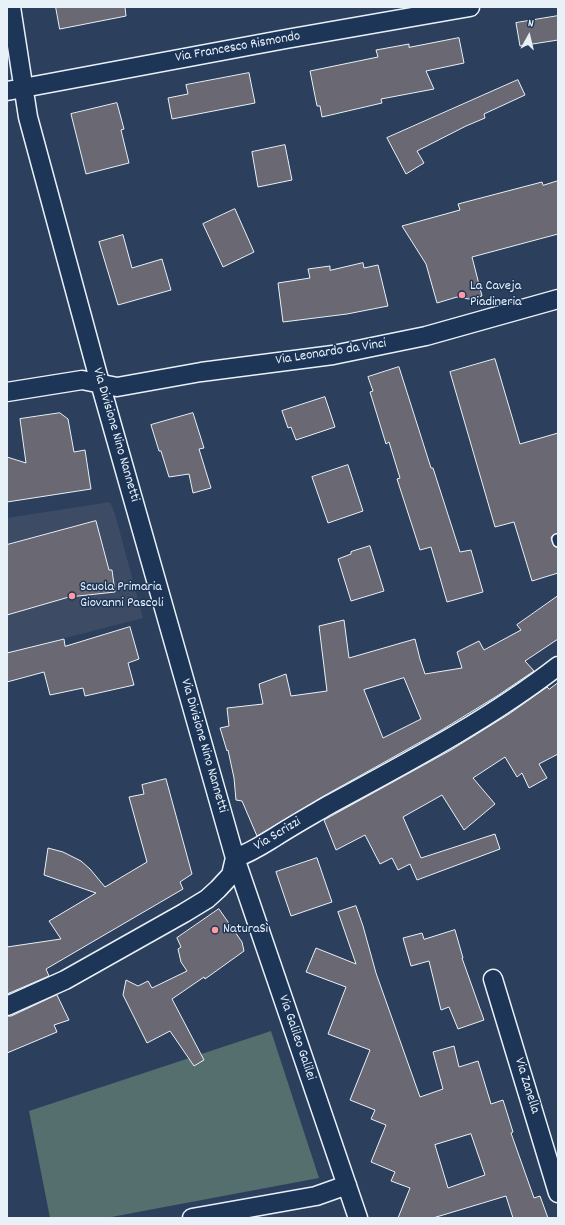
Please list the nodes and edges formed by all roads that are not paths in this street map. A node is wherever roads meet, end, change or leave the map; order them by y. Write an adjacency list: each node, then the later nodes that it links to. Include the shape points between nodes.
1 (11, 7): 3 (street, Via Divisione Nino Nannetti)
2 (470, 7): 3 (street, Via Francesco Rismondo)
3 (15, 90): 5 (street, Via Divisione Nino Nannetti, via 28,117)
4 (558, 299): 5 (street, Via Leonardo da Vinci, via 426,336 333,355 201,372 117,387)
5 (100, 383): 6 (street, Via Leonardo da Vinci, via 82,380); 8 (street, Via Divisione Nino Nannetti)
6 (7, 392)
7 (558, 666): 8 (street, Via Scrizzi, via 459,733 250,853)
8 (235, 858): 10 (street, via 231,875 218,889 184,913 65,980); 11 (street, Via Galileo Galilei)
9 (493, 979): 12 (street, Via Zanella)
10 (7, 1006)
11 (346, 1185): 13 (street, via 316,1196); 14 (street, Via Galileo Galilei)
12 (558, 1193)
13 (192, 1218)
14 (358, 1218)

